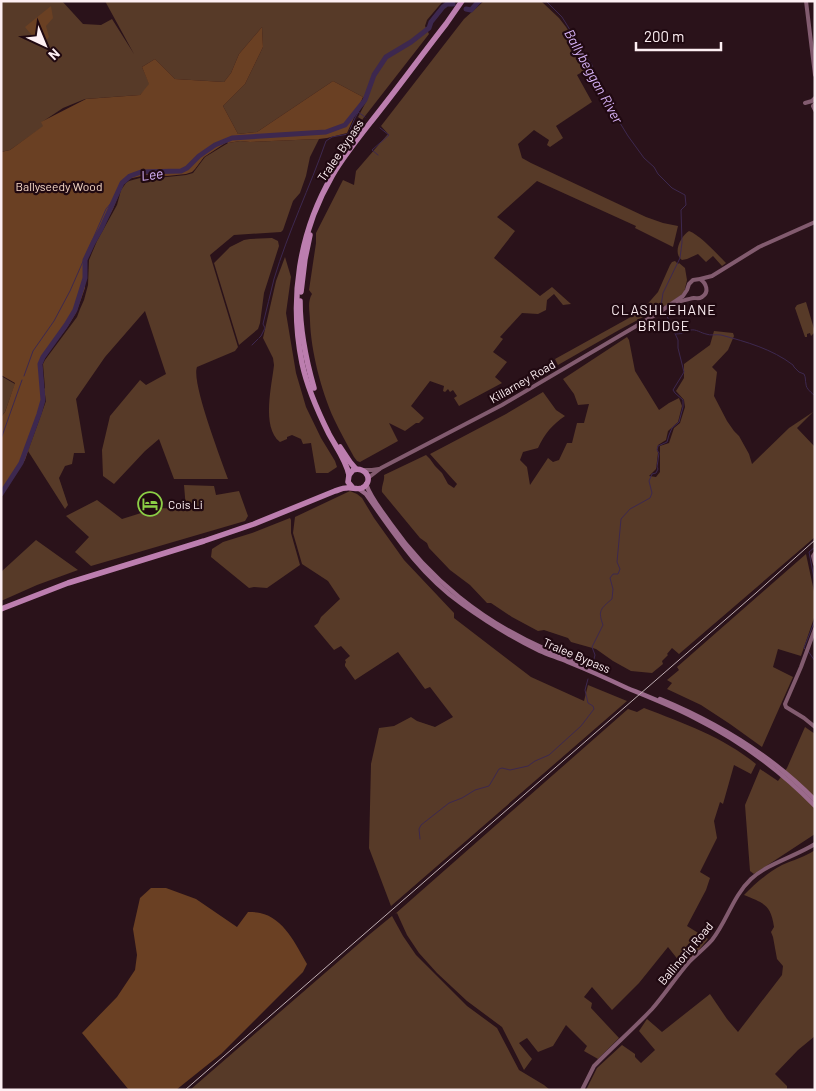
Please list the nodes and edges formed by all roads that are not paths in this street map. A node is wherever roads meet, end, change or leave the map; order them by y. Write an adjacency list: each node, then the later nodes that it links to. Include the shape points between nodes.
1 (806, 1): 4 (main road)
2 (463, 2): 3 (highway, Tralee Bypass)
3 (457, 11): 17 (highway, Tralee Bypass, via 338,173 316,216 305,259 300,314 306,362 325,417); 19 (highway, Tralee Bypass, via 340,163 321,196 305,240 296,313 303,364 311,394 346,465)
4 (815, 75)
5 (815, 98): 6 (main road)
6 (805, 103)
7 (815, 104): 8 (main road, via 812,106)
8 (815, 110)
9 (815, 222): 10 (main road, via 759,247)
10 (717, 273): 11 (main road); 12 (main road)
11 (700, 279): 12 (main road); 13 (main road, via 690,282)
12 (706, 286): 14 (main road, via 704,295)
13 (688, 290): 14 (main road); 15 (main road, Killarney Road)
14 (694, 298): 15 (main road, Killarney Road)
15 (671, 305): 16 (main road, Killarney Road, via 502,405)
16 (381, 468): 18 (main road, Killarney Road); 20 (main road, Killarney Road)
17 (356, 469): 18 (highway); 19 (highway)
18 (364, 470): 20 (highway)
19 (348, 477): 21 (highway, via 349,485); 22 (highway)
20 (367, 481): 21 (highway); 27 (main road, Tralee Bypass, via 375,502 416,556 464,601 544,649)
21 (356, 488): 22 (highway); 27 (main road, Tralee Bypass, via 366,494 417,563 461,603 494,626 541,651)
22 (335, 491): 25 (highway, via 254,524 68,583)
23 (815, 553): 24 (main road)
24 (815, 564)
25 (1, 610)
26 (815, 629): 29 (main road, via 785,704)
27 (638, 691): 28 (main road, Tralee Bypass)
28 (647, 695): 30 (main road, Tralee Bypass, via 711,723 752,747); 31 (main road, Tralee Bypass, via 732,738 786,779)
29 (815, 727)
30 (815, 800)
31 (815, 806)
32 (815, 844): 33 (main road, Ballinorig Road, via 760,872 744,886 717,934 637,1026 594,1066)
33 (582, 1090)

